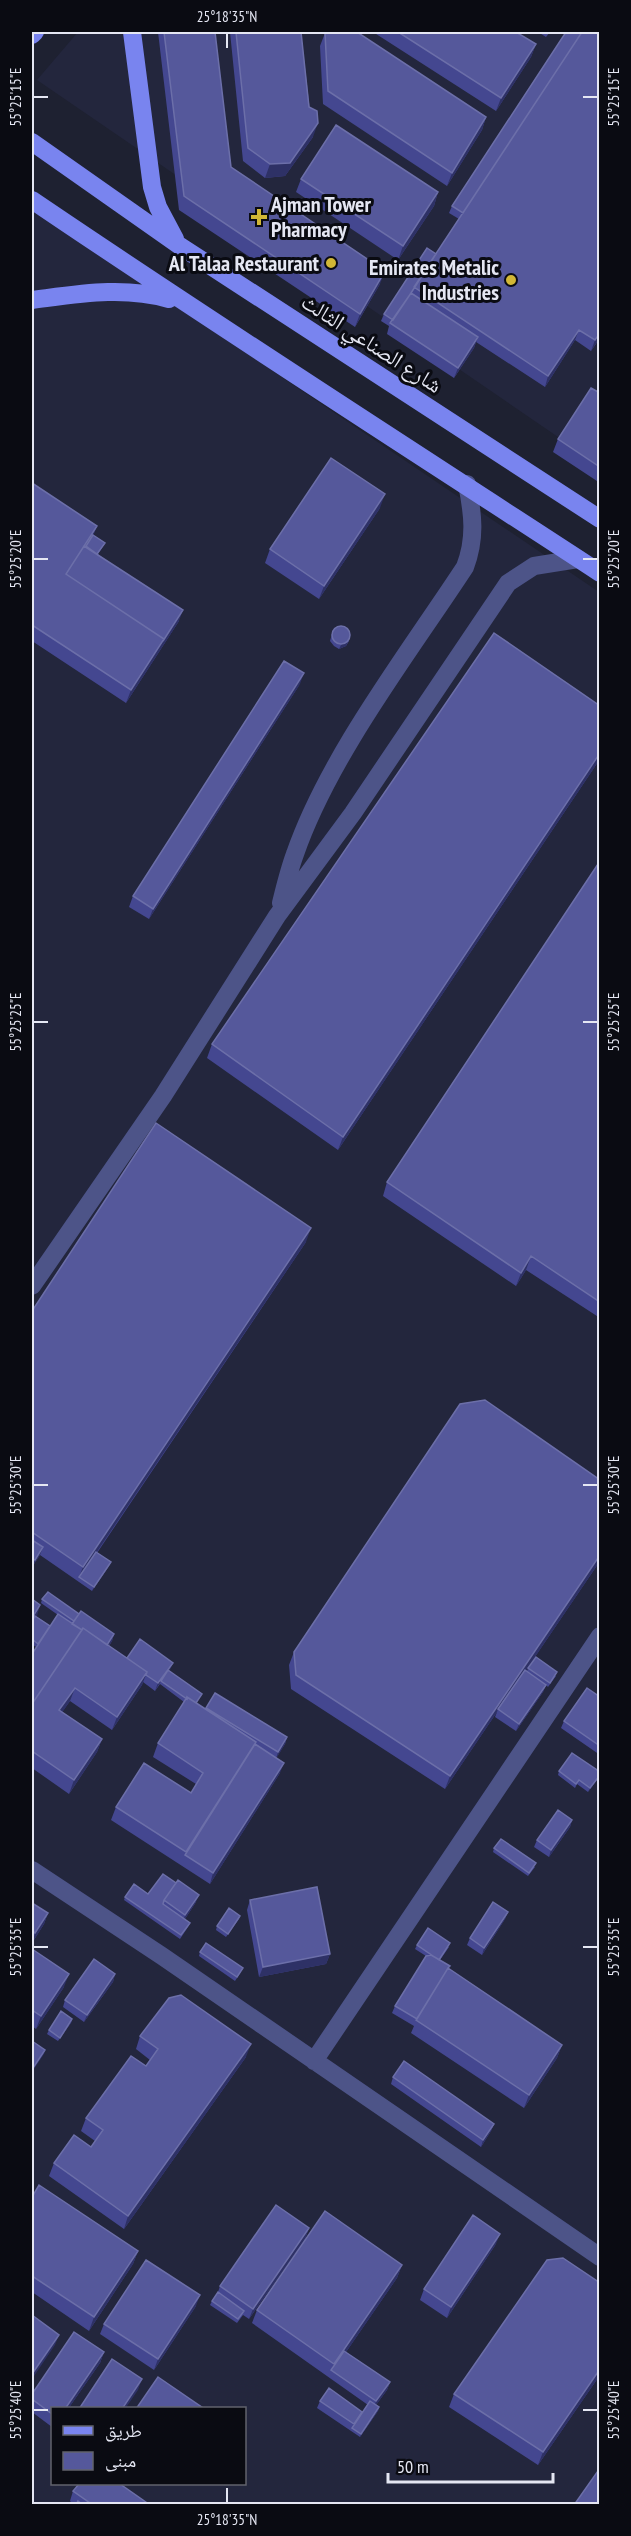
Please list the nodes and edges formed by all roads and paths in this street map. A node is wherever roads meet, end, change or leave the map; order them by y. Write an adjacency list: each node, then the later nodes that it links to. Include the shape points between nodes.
1 (35, 32): 3 (main road)
2 (132, 32): 6 (main road, via 152,187 166,226)
3 (32, 35)
4 (32, 142): 6 (main road, شارع الصناعي الثالث)
5 (32, 200): 8 (main road)
6 (180, 246): 10 (main road, شارع الصناعي الثالث)
7 (32, 300): 8 (main road, via 115,290)
8 (182, 303): 9 (main road)
9 (467, 484): 11 (main road); 13 (street, via 474,532 465,567 329,778 295,853)
10 (600, 519)
11 (578, 559): 12 (main road); 13 (street, via 534,566 508,583 353,813)
12 (600, 573)
13 (277, 916): 14 (street, via 163,1096)
14 (32, 1286)
15 (600, 1636): 17 (street)
16 (32, 1870): 17 (street)
17 (314, 2061): 18 (street)
18 (600, 2257)

